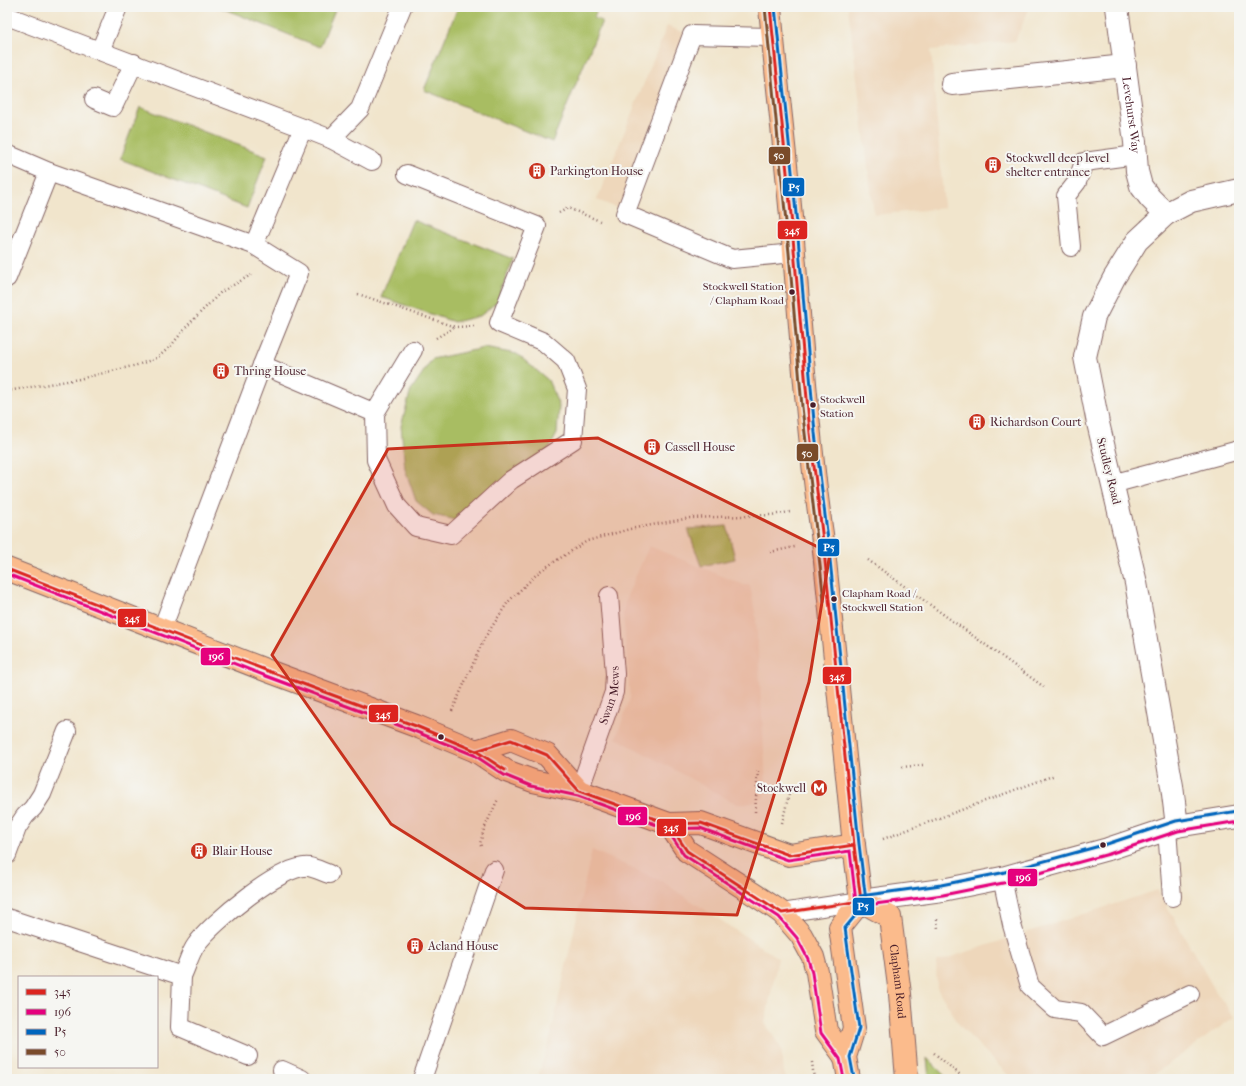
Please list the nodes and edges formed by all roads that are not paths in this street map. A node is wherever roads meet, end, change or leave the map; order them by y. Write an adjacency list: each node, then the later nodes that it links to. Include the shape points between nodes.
1 (118, 7): 7 (lane)
2 (402, 7): 13 (lane, via 360,109)
3 (770, 7): 6 (highway)
4 (1117, 7): 9 (street, Levehurst Way)
5 (7, 16): 7 (lane)
6 (773, 37): 23 (highway); 23 (lane, via 692,35 625,214 732,259)
7 (100, 51): 8 (lane)
8 (134, 63): 11 (lane, via 113,107); 12 (lane)
9 (1125, 66): 10 (street); 15 (street, Levehurst Way)
10 (952, 84)
11 (94, 99)
12 (303, 128): 13 (lane); 21 (lane)
13 (331, 139): 16 (lane)
14 (7, 154): 17 (lane)
15 (1136, 155): 20 (street, Levehurst Way, via 1141,186); 22 (lane, via 1084,162 1076,182 1066,196)
16 (372, 161)
17 (48, 172): 21 (lane); 24 (lane)
18 (407, 174): 27 (lane, via 537,226 499,324 544,342 566,361 577,389 573,440 511,480 451,535 416,527 396,506 376,460)
19 (1239, 190): 20 (street, Studley Road, via 1191,200)
20 (1166, 214): 29 (street, Studley Road, via 1137,241 1114,278 1094,317 1085,357)
21 (254, 244): 26 (lane, via 299,273)
22 (1071, 247)
23 (794, 252): 39 (highway, via 807,406)
24 (7, 278)
25 (413, 350): 27 (lane)
26 (262, 365): 27 (lane); 32 (lane)
27 (375, 413)
28 (1239, 450): 29 (lane)
29 (1112, 484): 38 (street, Studley Road, via 1136,583 1155,685 1172,786)
30 (7, 569): 32 (highway)
31 (608, 596): 35 (lane, Swan Mews, via 615,674 614,692)
32 (162, 629): 34 (highway)
33 (67, 731): 40 (lane, via 42,794 17,828)
34 (476, 751): 35 (highway, via 510,772 533,781); 35 (highway, via 511,740 547,755)
35 (579, 790): 37 (highway)
36 (1239, 816): 38 (street)
37 (669, 824): 39 (highway, via 701,823 789,855); 46 (highway, via 687,851)
38 (1172, 827): 43 (street); 44 (lane)
39 (854, 845): 45 (highway)
40 (7, 855)
41 (494, 870): 54 (lane)
42 (329, 874): 48 (lane, via 308,866 286,872 268,882 222,917 196,945)
43 (1002, 878): 45 (street, via 942,890); 49 (lane, via 1012,925 1030,986 1055,1010 1081,1013 1103,1036)
44 (1172, 897)
45 (862, 901): 46 (lane); 51 (highway, via 840,927 854,1028); 56 (highway, Clapham Road, via 890,917 900,994)
46 (782, 913): 51 (highway, via 801,935 813,957 826,1031)
47 (7, 918): 48 (lane)
48 (182, 976): 50 (lane, via 180,1027)
49 (1190, 994)
50 (248, 1056)
51 (845, 1057): 55 (highway)
52 (282, 1070): 53 (lane)
53 (302, 1079)
54 (422, 1079)
55 (849, 1079)
56 (906, 1079)

